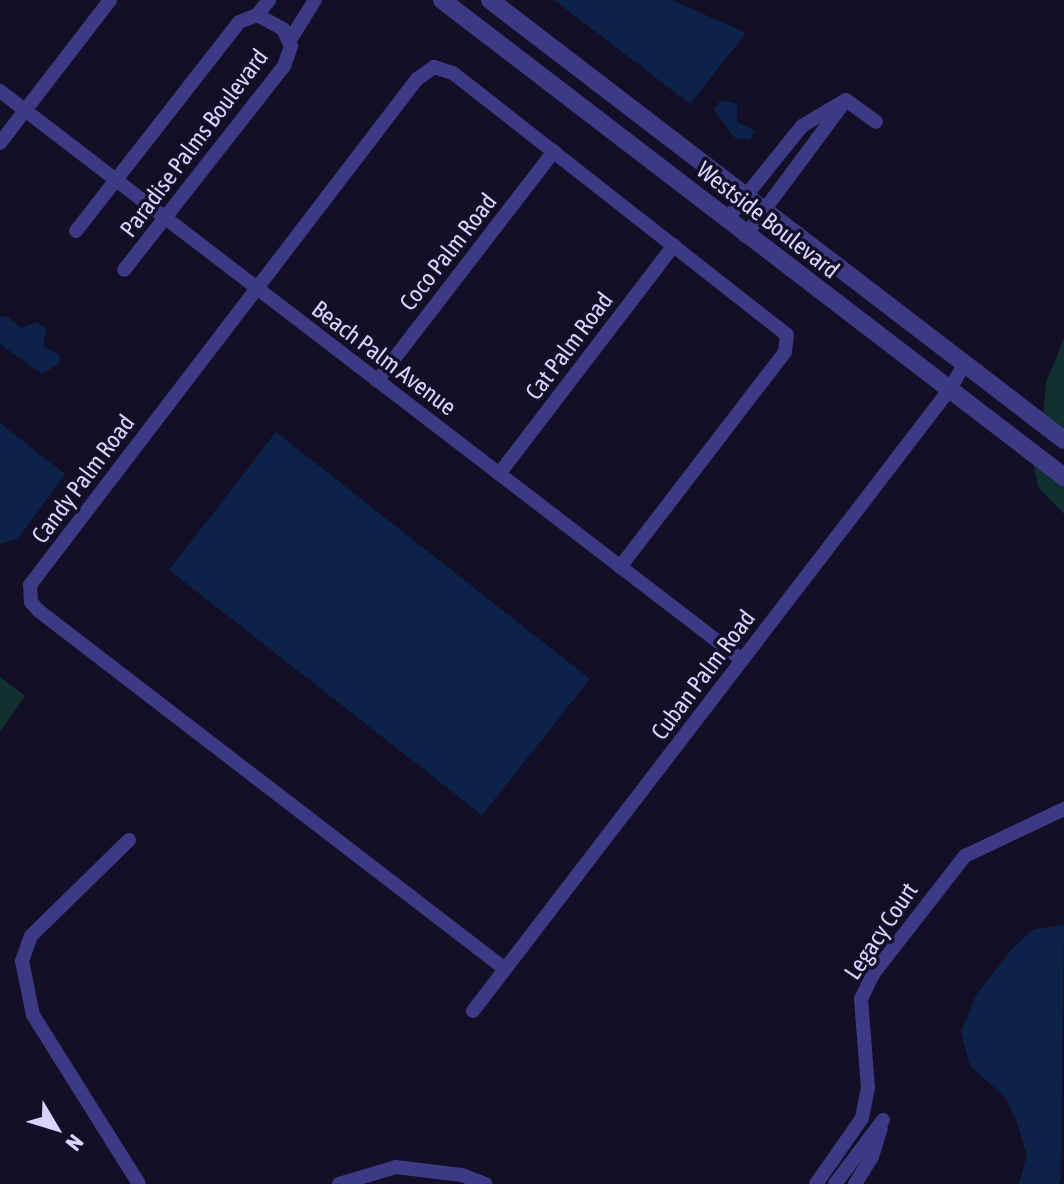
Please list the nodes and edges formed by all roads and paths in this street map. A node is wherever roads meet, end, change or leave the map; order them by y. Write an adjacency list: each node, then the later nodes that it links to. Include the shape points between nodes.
1 (110, 0): 10 (street)
2 (269, 0): 6 (street, Paradise Palms Boulevard)
3 (442, 0): 20 (street, Westside Boulevard)
4 (490, 0): 17 (street, Westside Boulevard)
5 (310, 2): 7 (street, Paradise Palms Boulevard)
6 (257, 15): 7 (street, Paradise Palms Boulevard, via 271,19); 16 (street, Paradise Palms Boulevard, via 234,27)
7 (290, 40): 19 (street, Paradise Palms Boulevard, via 284,66)
8 (0, 91): 10 (street, Beach Palm Avenue)
9 (846, 100): 11 (street); 13 (street, via 809,120); 15 (street)
10 (25, 110): 12 (street); 16 (street, Beach Palm Avenue)
11 (876, 122)
12 (0, 143)
13 (784, 147): 15 (street); 17 (street)
14 (554, 151): 23 (street); 25 (street, Candy Palm Road, via 453,73 434,67 417,79); 27 (street, Coco Palm Road)
15 (804, 162): 18 (street)
16 (116, 180): 19 (street, Beach Palm Avenue); 21 (street, Paradise Palms Boulevard)
17 (744, 198): 18 (street, Westside Boulevard); 20 (street)
18 (763, 214): 22 (street); 26 (street, Westside Boulevard)
19 (165, 218): 24 (street, Paradise Palms Boulevard); 25 (street, Beach Palm Avenue)
20 (728, 218): 22 (street, Westside Boulevard)
21 (76, 231)
22 (745, 236): 28 (street, Westside Boulevard)
23 (674, 245): 30 (street, Cat Palm Road); 32 (street, via 780,326 788,347)
24 (124, 270)
25 (257, 288): 27 (street, Beach Palm Avenue); 36 (street, Candy Palm Road, via 33,580 31,602)
26 (965, 363): 28 (street, Cuban Palm Road); 29 (street, Westside Boulevard)
27 (377, 381): 30 (street, Beach Palm Avenue)
28 (950, 389): 31 (street, Westside Boulevard); 33 (street, Cuban Palm Road)
29 (1064, 440)
30 (499, 474): 32 (street, Beach Palm Avenue)
31 (1064, 477)
32 (620, 567): 33 (street, Beach Palm Avenue)
33 (742, 660): 36 (street, Cuban Palm Road)
34 (1064, 809): 38 (street, Legacy Court, via 958,862 873,974 861,999 868,1088)
35 (129, 840): 40 (street, via 31,936 22,961 33,1015)
36 (505, 969): 37 (street, Cuban Palm Road)
37 (473, 1011)
38 (862, 1118): 39 (street); 43 (street, Legacy Court)
39 (883, 1120): 44 (street); 45 (street, via 872,1157)
40 (139, 1184)
41 (339, 1184): 42 (street, via 361,1173 396,1167 462,1175)
42 (485, 1184)
43 (816, 1184)
44 (835, 1184)
45 (855, 1184)

